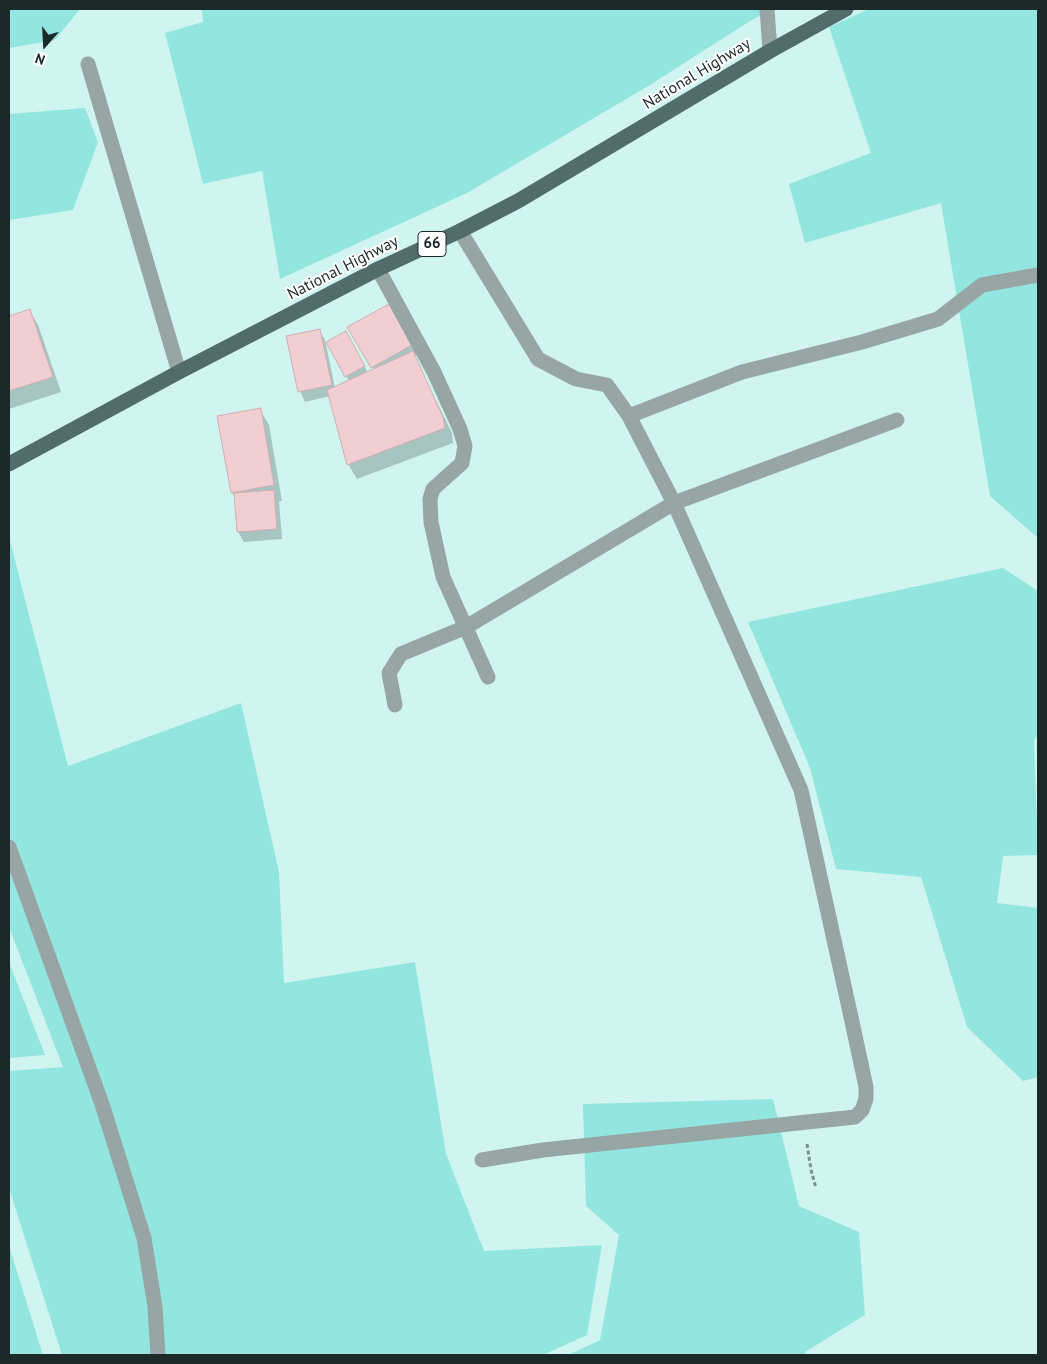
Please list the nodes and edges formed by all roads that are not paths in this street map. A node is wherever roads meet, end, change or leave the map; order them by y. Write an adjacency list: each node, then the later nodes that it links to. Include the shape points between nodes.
1 (767, 9): 3 (street)
2 (846, 9): 3 (main road, National Highway / 66)
3 (770, 51): 5 (main road, National Highway / 66, via 518,201)
4 (88, 64): 8 (street)
5 (460, 230): 6 (main road, National Highway / 66); 9 (street, via 538,360 576,379 607,385)
6 (378, 269): 8 (main road, National Highway / 66); 13 (street, via 434,372 465,446 462,463 433,489 430,499 431,522 443,577)
7 (1038, 275): 9 (street, via 982,286 938,320 742,372)
8 (179, 372): 11 (main road, National Highway / 66)
9 (629, 416): 12 (street)
10 (897, 420): 12 (street)
11 (9, 464)
12 (674, 503): 13 (street); 17 (street, via 801,790 866,1086 866,1099 855,1117 543,1150)
13 (466, 627): 14 (street); 15 (street, via 400,654 389,673)
14 (488, 677)
15 (395, 705)
16 (9, 847): 18 (street, via 102,1104 144,1238 155,1307)
17 (482, 1160)
18 (158, 1355)

